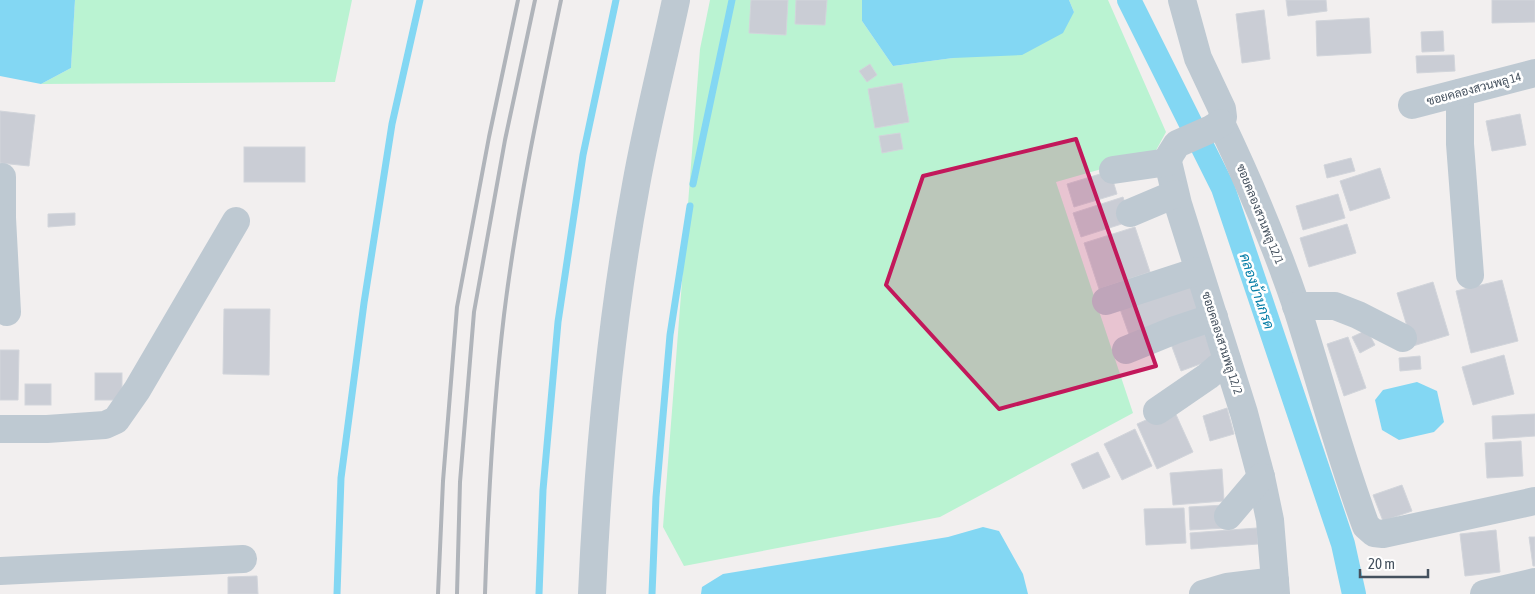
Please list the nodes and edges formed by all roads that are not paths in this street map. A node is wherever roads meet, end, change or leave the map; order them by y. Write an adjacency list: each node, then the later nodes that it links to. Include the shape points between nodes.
1 (676, 0): 32 (street, via 636,184 613,333)
2 (1182, 0): 6 (street, ซอยคลองสวนพลู 12/1, via 1198,58 1222,110 1223,117)
3 (1535, 73): 4 (street, ซอยคลองสวนพลู 14)
4 (1460, 93): 5 (street, ซอยคลองสวนพลู 14); 15 (street, via 1460,144)
5 (1412, 105)
6 (1216, 126): 7 (street, via 1177,144); 17 (street, ซอยคลองสวนพลู 12/1, via 1250,184)
7 (1168, 162): 8 (street); 10 (street, ซอยคลองสวนพลู 12/2)
8 (1113, 170)
9 (2, 177): 12 (street)
10 (1175, 194): 11 (street); 14 (street, ซอยคลองสวนพลู 12/2)
11 (1130, 213)
12 (1, 218): 18 (street)
13 (236, 221): 24 (street, via 116,420 105,425)
14 (1198, 270): 16 (street); 19 (street, ซอยคลองสวนพลู 12/2)
15 (1470, 275)
16 (1106, 302)
17 (1296, 306): 20 (street, via 1335,306); 26 (street, ซอยคลองสวนพลู 12/1, via 1360,511 1366,526 1374,533 1383,534)
18 (7, 312)
19 (1214, 317): 21 (street); 22 (street, ซอยคลองสวนพลู 12/2)
20 (1403, 338)
21 (1126, 350)
22 (1227, 360): 23 (street); 25 (street, ซอยคลองสวนพลู 12/2)
23 (1157, 411)
24 (0, 429)
25 (1261, 477): 27 (street); 31 (street, ซอยคลองสวนพลู 12/2, via 1270,520)
26 (1535, 501)
27 (1228, 516)
28 (242, 559): 29 (street)
29 (0, 571)
30 (1535, 582): 34 (street)
31 (1275, 588): 33 (street, via 1227,587)
32 (592, 594)
33 (1203, 594)
34 (1484, 594)

